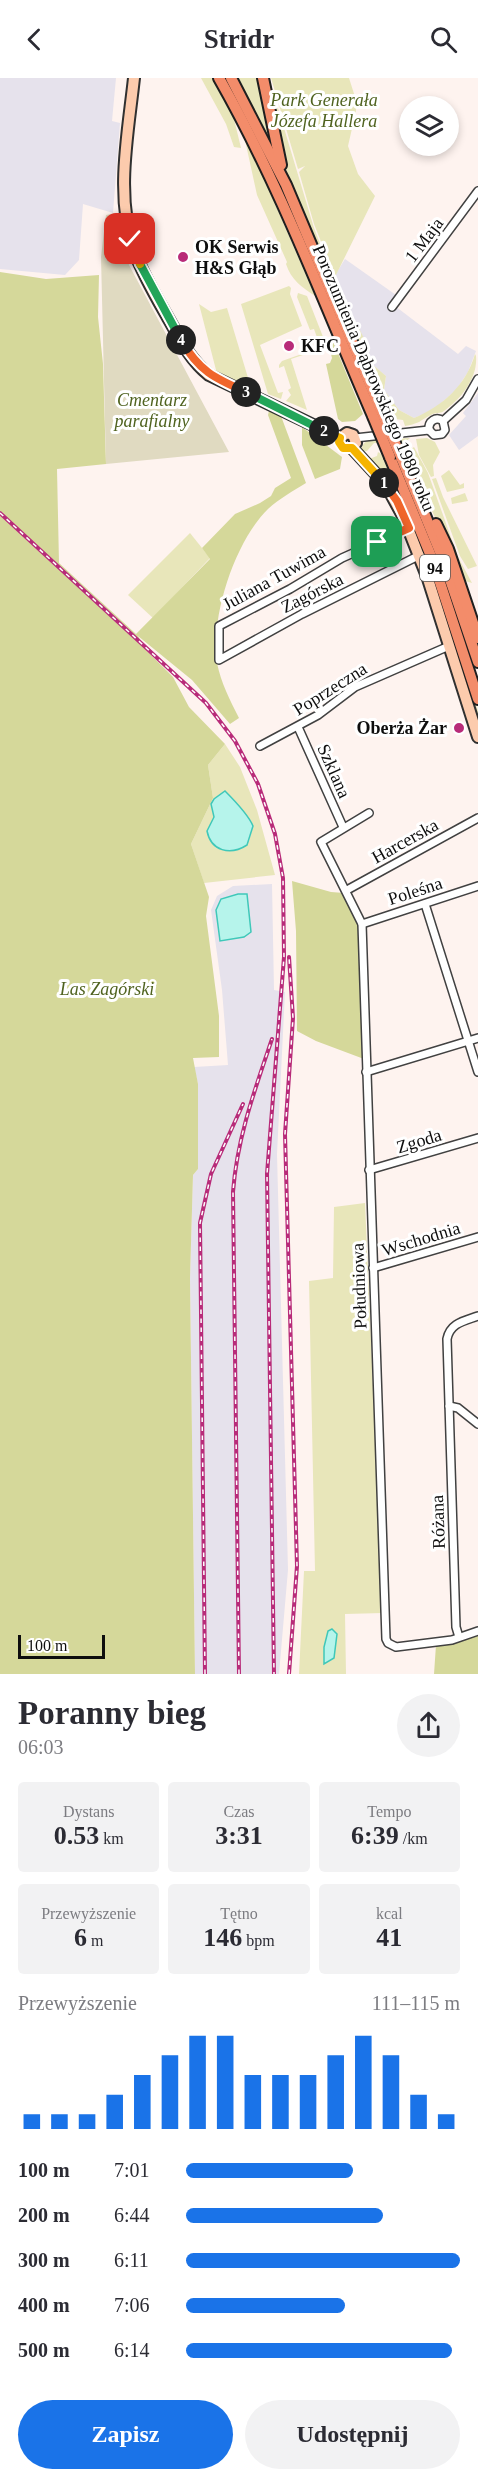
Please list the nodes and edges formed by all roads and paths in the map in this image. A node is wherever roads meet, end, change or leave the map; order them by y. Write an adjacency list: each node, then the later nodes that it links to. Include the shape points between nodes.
1 (134, 78): 12 (street, via 124,188 128,227 142,268 179,338 209,375 340,438 347,433)
2 (219, 78): 9 (main road, Porozumienia Dąbrowskiego 1980 roku / 94, via 254,142)
3 (231, 78): 5 (main road, Porozumienia Dąbrowskiego 1980 roku / 94)
4 (263, 78): 5 (main road)
5 (286, 186): 9 (main road, Porozumienia Dąbrowskiego 1980 roku / 94)
6 (478, 191): 7 (street, 1 Maja)
7 (392, 307)
8 (478, 380): 10 (street, via 466,400)
9 (377, 414): 13 (main road, Porozumienia Dąbrowskiego 1980 roku / 94, bridge)
10 (443, 421): 11 (street, via 433,420); 11 (street, via 446,429 442,434 434,435)
11 (429, 430): 12 (street)
12 (354, 443): 15 (street, via 387,487)
13 (395, 457): 14 (main road, Porozumienia Dąbrowskiego 1980 roku / 94); 21 (main road, Porozumienia Dąbrowskiego 1980 roku / 94)
14 (418, 499): 17 (main road, via 444,541); 20 (main road, Porozumienia Dąbrowskiego 1980 roku / 94)
15 (409, 528): 16 (street); 19 (street, Juliana Tuwima, via 342,558 219,626)
16 (420, 555): 18 (street); 19 (street, Zagórska)
17 (478, 638)
18 (449, 646): 22 (street, Poprzeczna, via 355,687); 23 (street)
19 (219, 660)
20 (478, 662)
21 (478, 699)
22 (298, 727): 24 (street, Poprzeczna); 27 (street, Szklana)
23 (478, 736)
24 (261, 746)
25 (369, 813): 27 (street, Szklana)
26 (478, 818): 29 (street, Harcerska)
27 (343, 827): 29 (street, Szklana, via 321,842)
28 (478, 886): 30 (street, Poleśna)
29 (347, 890): 31 (street, Szklana)
30 (424, 904): 31 (street, Poleśna); 33 (street)
31 (362, 924): 34 (street, Południowa)
32 (478, 1038): 33 (street)
33 (468, 1041): 34 (street); 35 (street)
34 (366, 1072): 37 (street, Południowa)
35 (478, 1072)
36 (478, 1138): 37 (street, Zgoda)
37 (369, 1170): 39 (street, Południowa)
38 (478, 1237): 39 (street, Wschodnia)
39 (373, 1268): 44 (street, Południowa, via 386,1639 396,1647)
40 (478, 1316): 41 (street, Różana, via 456,1324 448,1335)
41 (449, 1406): 42 (street, via 458,1407); 44 (street, Różana)
42 (478, 1424)
43 (478, 1631): 44 (street)
44 (459, 1637)

